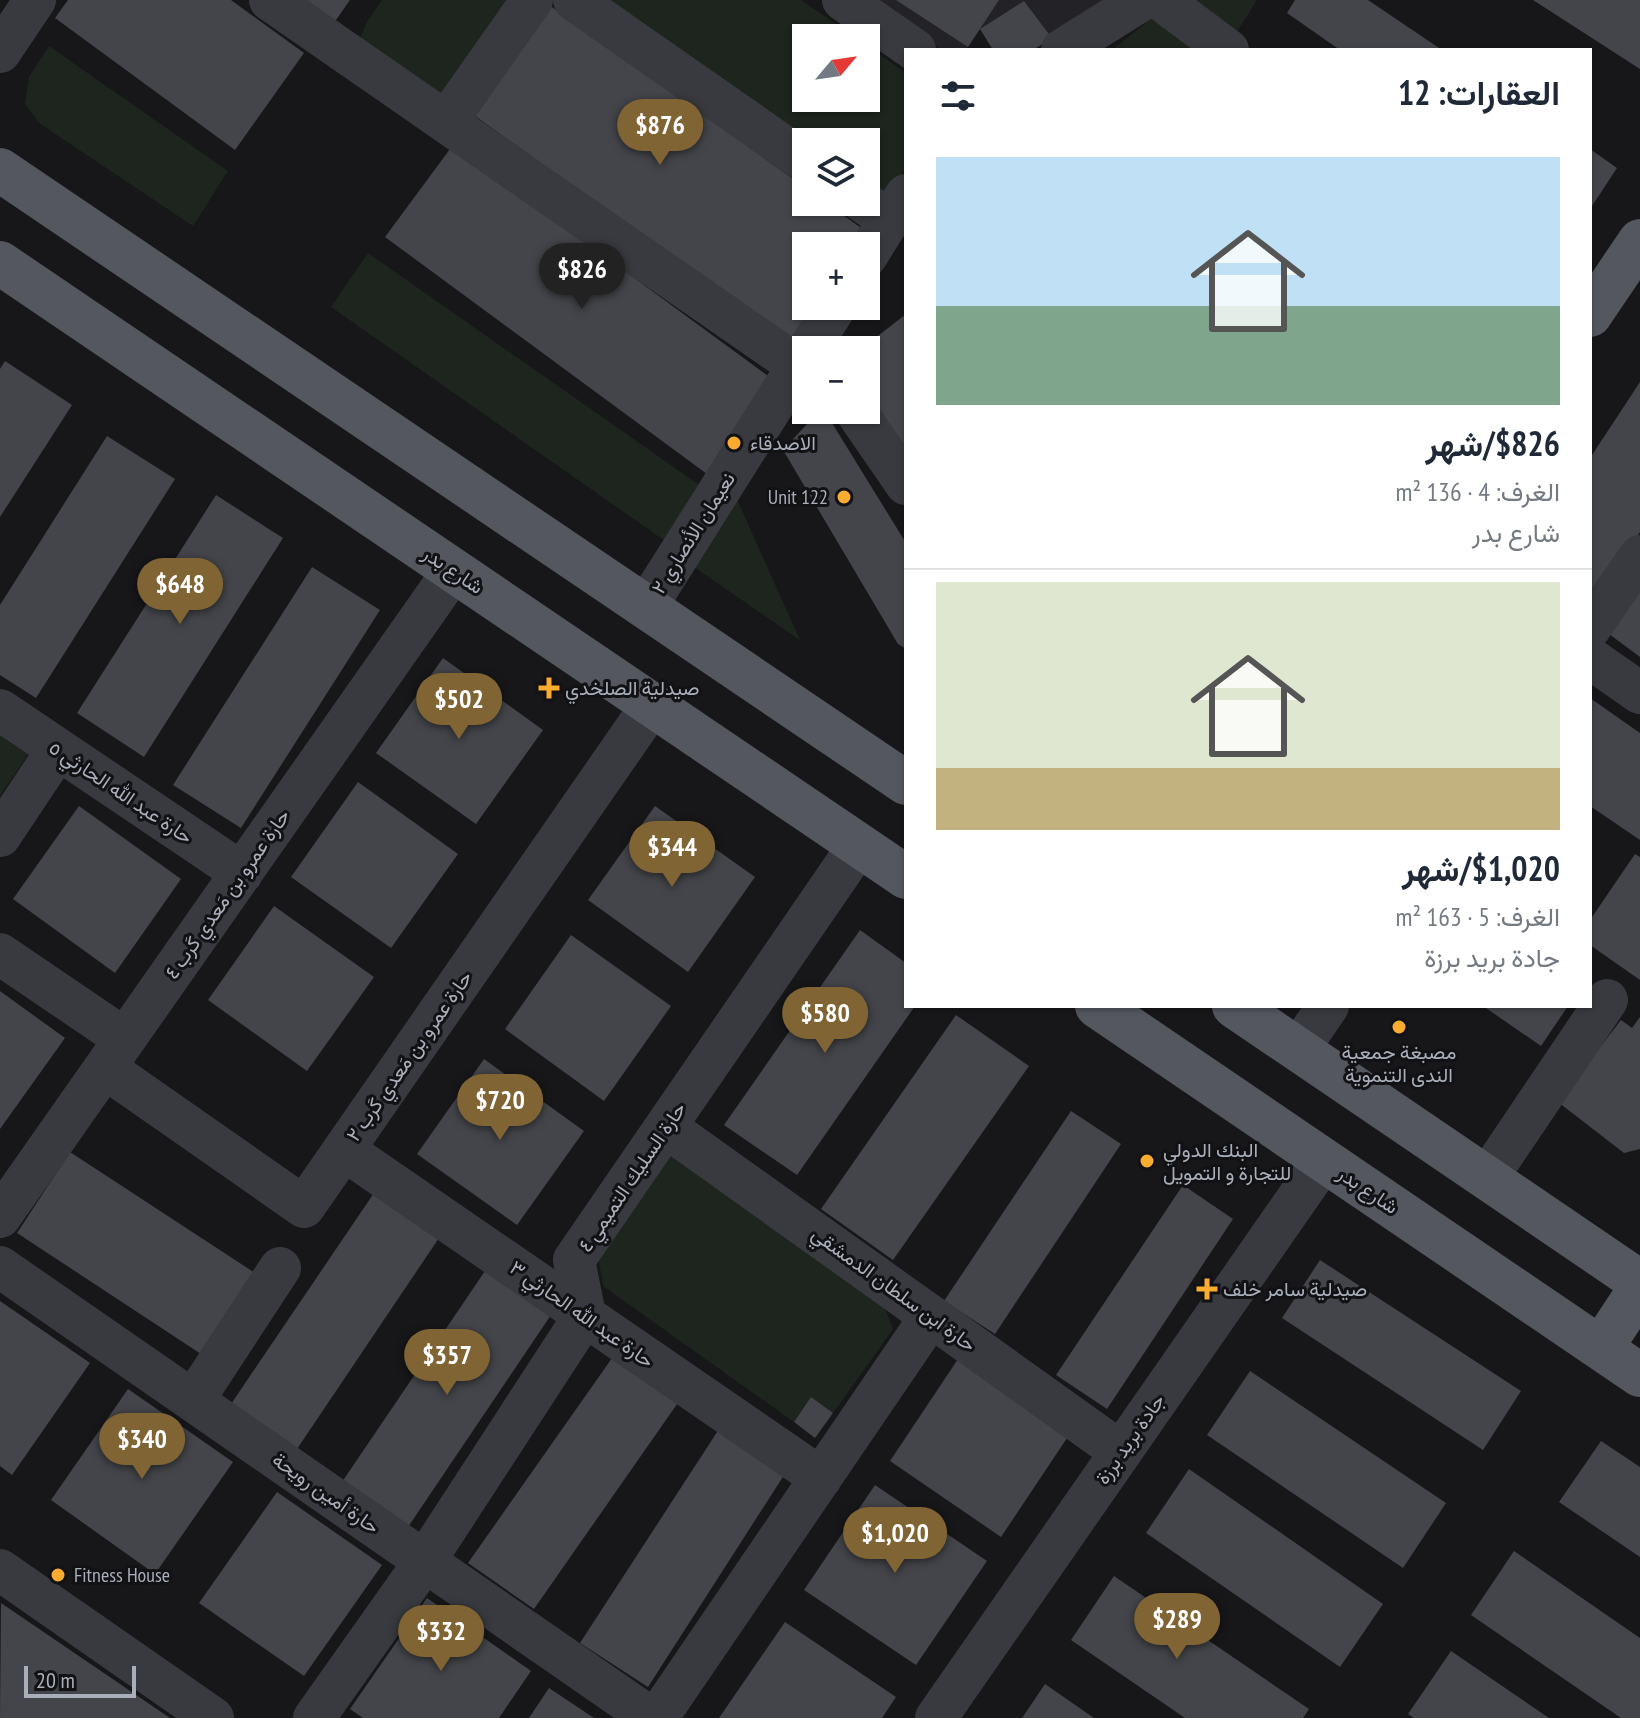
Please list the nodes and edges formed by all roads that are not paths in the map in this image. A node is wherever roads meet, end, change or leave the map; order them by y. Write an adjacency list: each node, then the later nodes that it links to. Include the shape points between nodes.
1 (35, 0): 11 (street)
2 (270, 0): 12 (street)
3 (532, 0): 12 (street)
4 (574, 0): 13 (street)
5 (843, 0): 8 (street)
6 (1142, 0): 9 (street)
7 (1161, 0): 10 (street)
8 (912, 48)
9 (1065, 48)
10 (1225, 48)
11 (0, 52)
12 (446, 122): 20 (street)
13 (792, 152)
14 (0, 170): 26 (main road)
15 (886, 206): 16 (street)
16 (876, 232)
17 (1640, 241): 19 (main road)
18 (0, 263): 25 (main road, شارع بدر)
19 (1592, 308)
20 (792, 358)
21 (792, 381): 26 (street, نعيمان الأنصاري ٢)
22 (865, 424): 23 (street)
23 (904, 481)
24 (1640, 556): 27 (street)
25 (454, 570): 30 (main road, شارع بدر); 36 (street, حارة عمرو بن مَعدي كَرب ٤)
26 (646, 607): 33 (main road)
27 (1592, 625)
28 (1592, 659): 29 (street)
29 (1640, 693)
30 (652, 705): 35 (main road, شارع بدر); 46 (street, حارة عمرو بن مَعدي كَرب ٢)
31 (0, 710): 32 (street, حارة عبد الله الحارثي ٥)
32 (58, 749): 34 (street); 36 (street, حارة عبد الله الحارثي ٥)
33 (904, 782)
34 (0, 836)
35 (859, 845): 37 (main road, شارع بدر); 45 (street, حارة السليك التميمي ٤)
36 (242, 873): 44 (street, حارة عمرو بن مَعدي كَرب ٤)
37 (904, 876)
38 (0, 954): 44 (street)
39 (1607, 1000): 48 (street)
40 (1100, 1008): 47 (main road, شارع بدر)
41 (1237, 1008): 43 (main road)
42 (1327, 1008): 43 (street)
43 (1298, 1050): 48 (main road)
44 (115, 1053): 46 (street, حارة عمرو بن مَعدي كَرب ٢, via 304,1207); 49 (street, حارة عمرو بن مَعدي كَرب ٤)
45 (666, 1127): 54 (street, حارة السليك التميمي ٤, via 574,1260); 55 (street, حارة ابن سلطان الدمشقي)
46 (344, 1150): 54 (street, حارة عبد الله الحارثي ٣)
47 (1324, 1160): 56 (main road, شارع بدر); 59 (street, جادة بريد برزة)
48 (1487, 1178): 52 (main road)
49 (0, 1217)
50 (0, 1267): 58 (street, حارة أمين رويحة)
51 (280, 1268): 58 (street)
52 (1640, 1282)
53 (1640, 1289): 56 (main road)
54 (585, 1315): 60 (street, حارة عبد الله الحارثي ٣); 61 (street)
55 (931, 1316): 59 (street, حارة ابن سلطان الدمشقي); 60 (street)
56 (1601, 1348): 57 (main road, شارع بدر)
57 (1640, 1375)
58 (193, 1401): 61 (street, حارة أمين رويحة)
59 (1121, 1452): 66 (street, جادة بريد برزة)
60 (821, 1478): 65 (street)
61 (425, 1561): 64 (street); 65 (street, حارة أمين رويحة)
62 (1, 1572): 63 (street)
63 (213, 1718)
64 (314, 1718)
65 (654, 1718)
66 (936, 1718)

